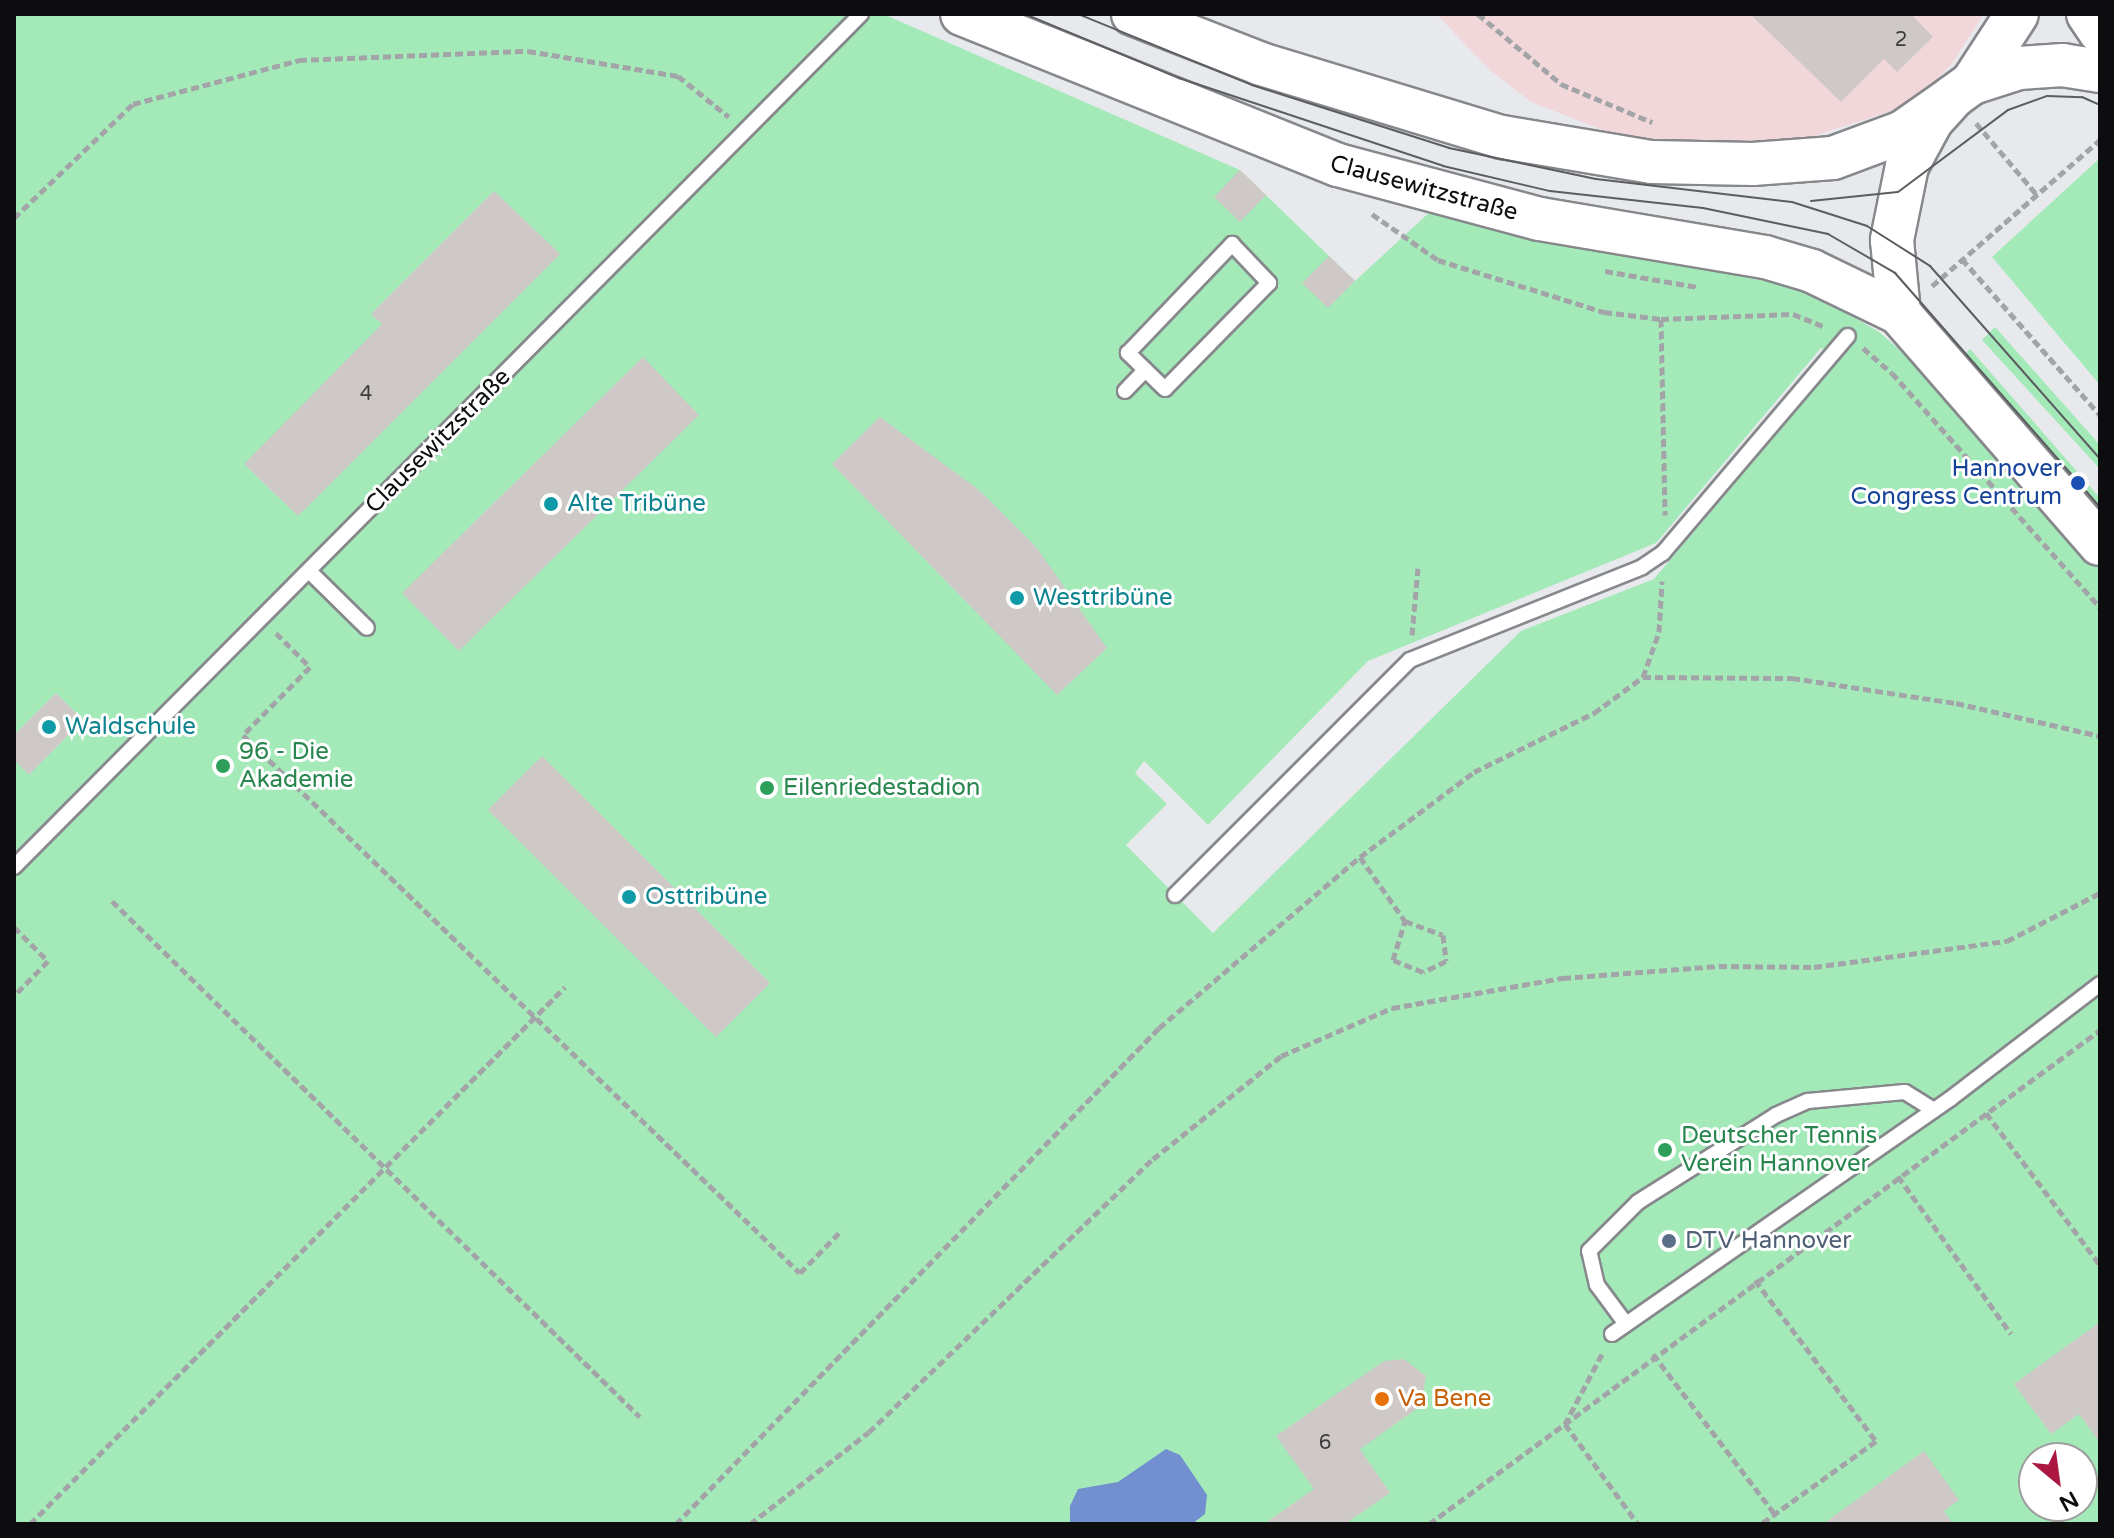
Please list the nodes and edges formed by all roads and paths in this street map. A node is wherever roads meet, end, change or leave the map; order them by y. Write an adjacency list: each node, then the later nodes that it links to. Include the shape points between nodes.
1 (861, 14): 11 (lane, Clausewitzstraße)
2 (962, 14): 16 (street, Clausewitzstraße, via 1338,165 1540,219 1765,257 1812,271)
3 (1133, 14): 9 (street, via 1261,64 1502,137 1652,162 1753,164 1833,158 1903,132)
4 (1478, 14): 10 (path, via 1561,84)
5 (2017, 14): 9 (street)
6 (2088, 14): 7 (street)
7 (2100, 32)
8 (2100, 71): 9 (street, via 2041,65)
9 (1962, 90): 13 (path); 16 (street, via 1918,143 1898,192 1892,240)
10 (1663, 124)
11 (746, 130): 15 (path, via 678,76 528,51 299,60 133,104); 25 (lane, Clausewitzstraße)
12 (2100, 140): 13 (path)
13 (2037, 195): 21 (path, via 1962,259)
14 (1364, 209): 17 (path, via 1438,260 1604,312)
15 (14, 218)
16 (1899, 313): 22 (street)
17 (1661, 319): 18 (path, via 1793,314); 23 (path, via 1667,480)
18 (1851, 338): 23 (lane); 26 (path, via 1892,373)
19 (1145, 370): 19 (lane, via 1128,353 1232,244 1269,283 1165,389); 20 (lane)
20 (1125, 391)
21 (2100, 415)
22 (2100, 544)
23 (1663, 553): 29 (lane, via 1642,567); 30 (path, via 1659,632)
24 (1418, 568): 29 (path)
25 (309, 571): 27 (lane, Clausewitzstraße); 28 (lane)
26 (2100, 607)
27 (261, 618): 33 (lane, Clausewitzstraße); 42 (path, via 310,667 243,735)
28 (367, 628)
29 (1410, 660): 35 (lane)
30 (1643, 677): 31 (path, via 1792,678 1956,703); 32 (path, via 1594,713 1474,772)
31 (2100, 736)
32 (1360, 857): 37 (path); 59 (path, via 1159,1028)
33 (14, 867)
34 (2100, 893): 60 (path, via 2007,941 1814,967 1719,966 1563,978 1392,1008 1281,1056 1153,1159 869,1432)
35 (1175, 895)
36 (112, 901): 46 (path)
37 (1405, 921): 37 (path, via 1443,935 1446,961 1423,972 1393,960)
38 (14, 927): 41 (path, via 48,961)
39 (2100, 984): 44 (lane)
40 (565, 987): 42 (path)
41 (14, 996)
42 (536, 1017): 46 (path); 48 (path, via 800,1273)
43 (2100, 1030): 45 (path)
44 (1934, 1110): 51 (lane); 51 (lane, via 1905,1092 1800,1103 1638,1202 1589,1251 1597,1285)
45 (1986, 1113): 47 (path); 49 (path)
46 (385, 1168): 55 (path); 58 (path)
47 (1898, 1176): 50 (path); 53 (path)
48 (842, 1230)
49 (2100, 1265)
50 (1755, 1280): 54 (path); 57 (path, via 1876,1441)
51 (1626, 1324): 52 (lane)
52 (1612, 1334): 56 (path)
53 (2011, 1334)
54 (1653, 1354): 56 (path); 57 (path)
55 (640, 1417)
56 (1565, 1424): 61 (path); 62 (path)
57 (1775, 1514): 63 (path)
58 (30, 1524)
59 (676, 1524)
60 (750, 1524)
61 (1429, 1524)
62 (1638, 1524)
63 (1761, 1524)

